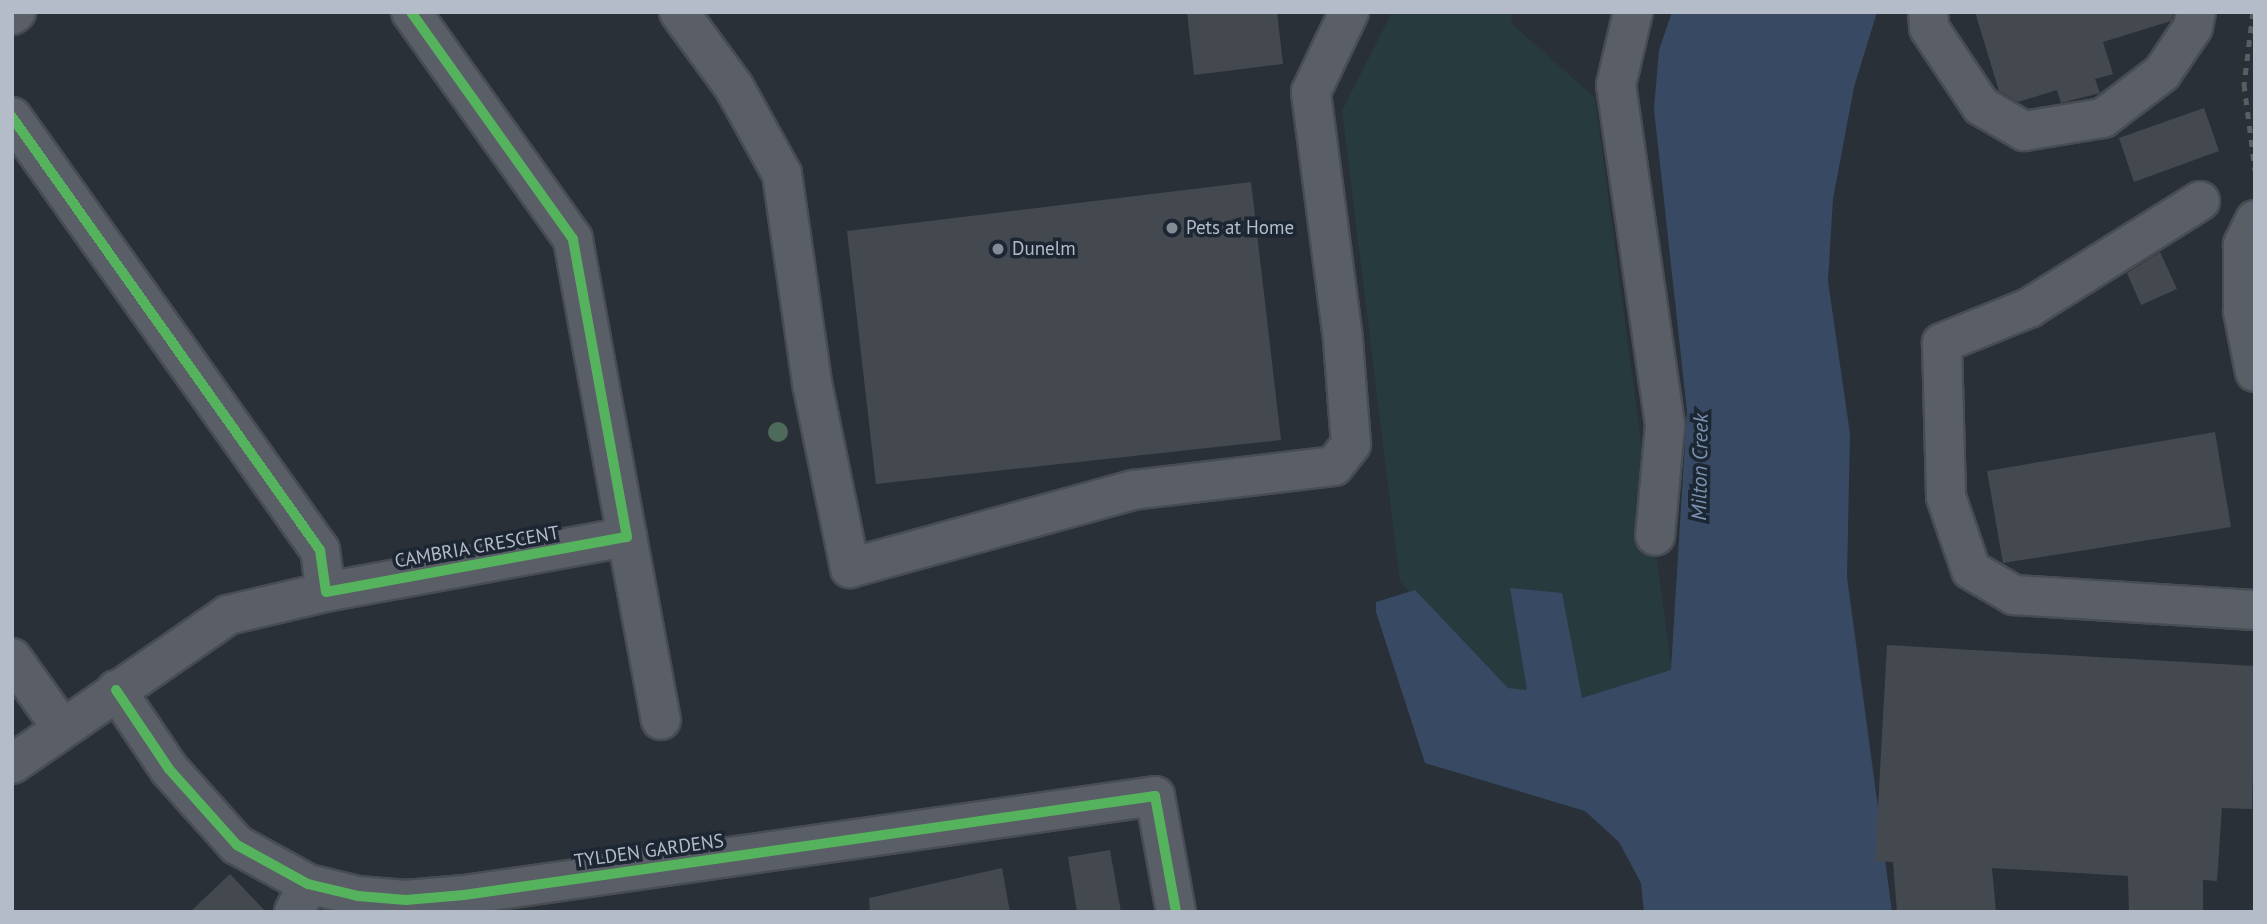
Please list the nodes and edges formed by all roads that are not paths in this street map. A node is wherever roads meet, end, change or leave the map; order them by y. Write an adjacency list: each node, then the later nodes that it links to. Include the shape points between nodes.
1 (411, 12): 12 (street, via 573,239)
2 (679, 12): 3 (street, via 734,87 782,174 812,383 850,568 1132,491 1334,466 1351,443 1343,340 1311,92)
3 (1349, 12)
4 (1633, 12): 11 (street, via 1616,85 1665,425)
5 (1928, 12): 6 (street, via 1929,28 1981,106 2024,131 2103,118 2162,73)
6 (2196, 12)
7 (12, 117): 13 (street, via 320,550)
8 (2200, 201): 14 (street, via 2029,308 1942,343 1946,497 1971,570 2014,595)
9 (2255, 220): 10 (street, via 2244,245 2243,311)
10 (2255, 372)
11 (1655, 536)
12 (627, 537): 13 (street, CAMBRIA CRESCENT); 17 (street)
13 (326, 592): 16 (street, CAMBRIA CRESCENT, via 228,615)
14 (2255, 610)
15 (12, 658): 18 (street)
16 (116, 690): 18 (street, CAMBRIA CRESCENT); 20 (street, TYLDEN GARDENS, via 202,812)
17 (661, 720)
18 (62, 728): 19 (street, CAMBRIA CRESCENT)
19 (12, 764)
20 (301, 898): 21 (street, TYLDEN GARDENS, via 406,900 464,895 1155,796)
21 (1176, 912)

